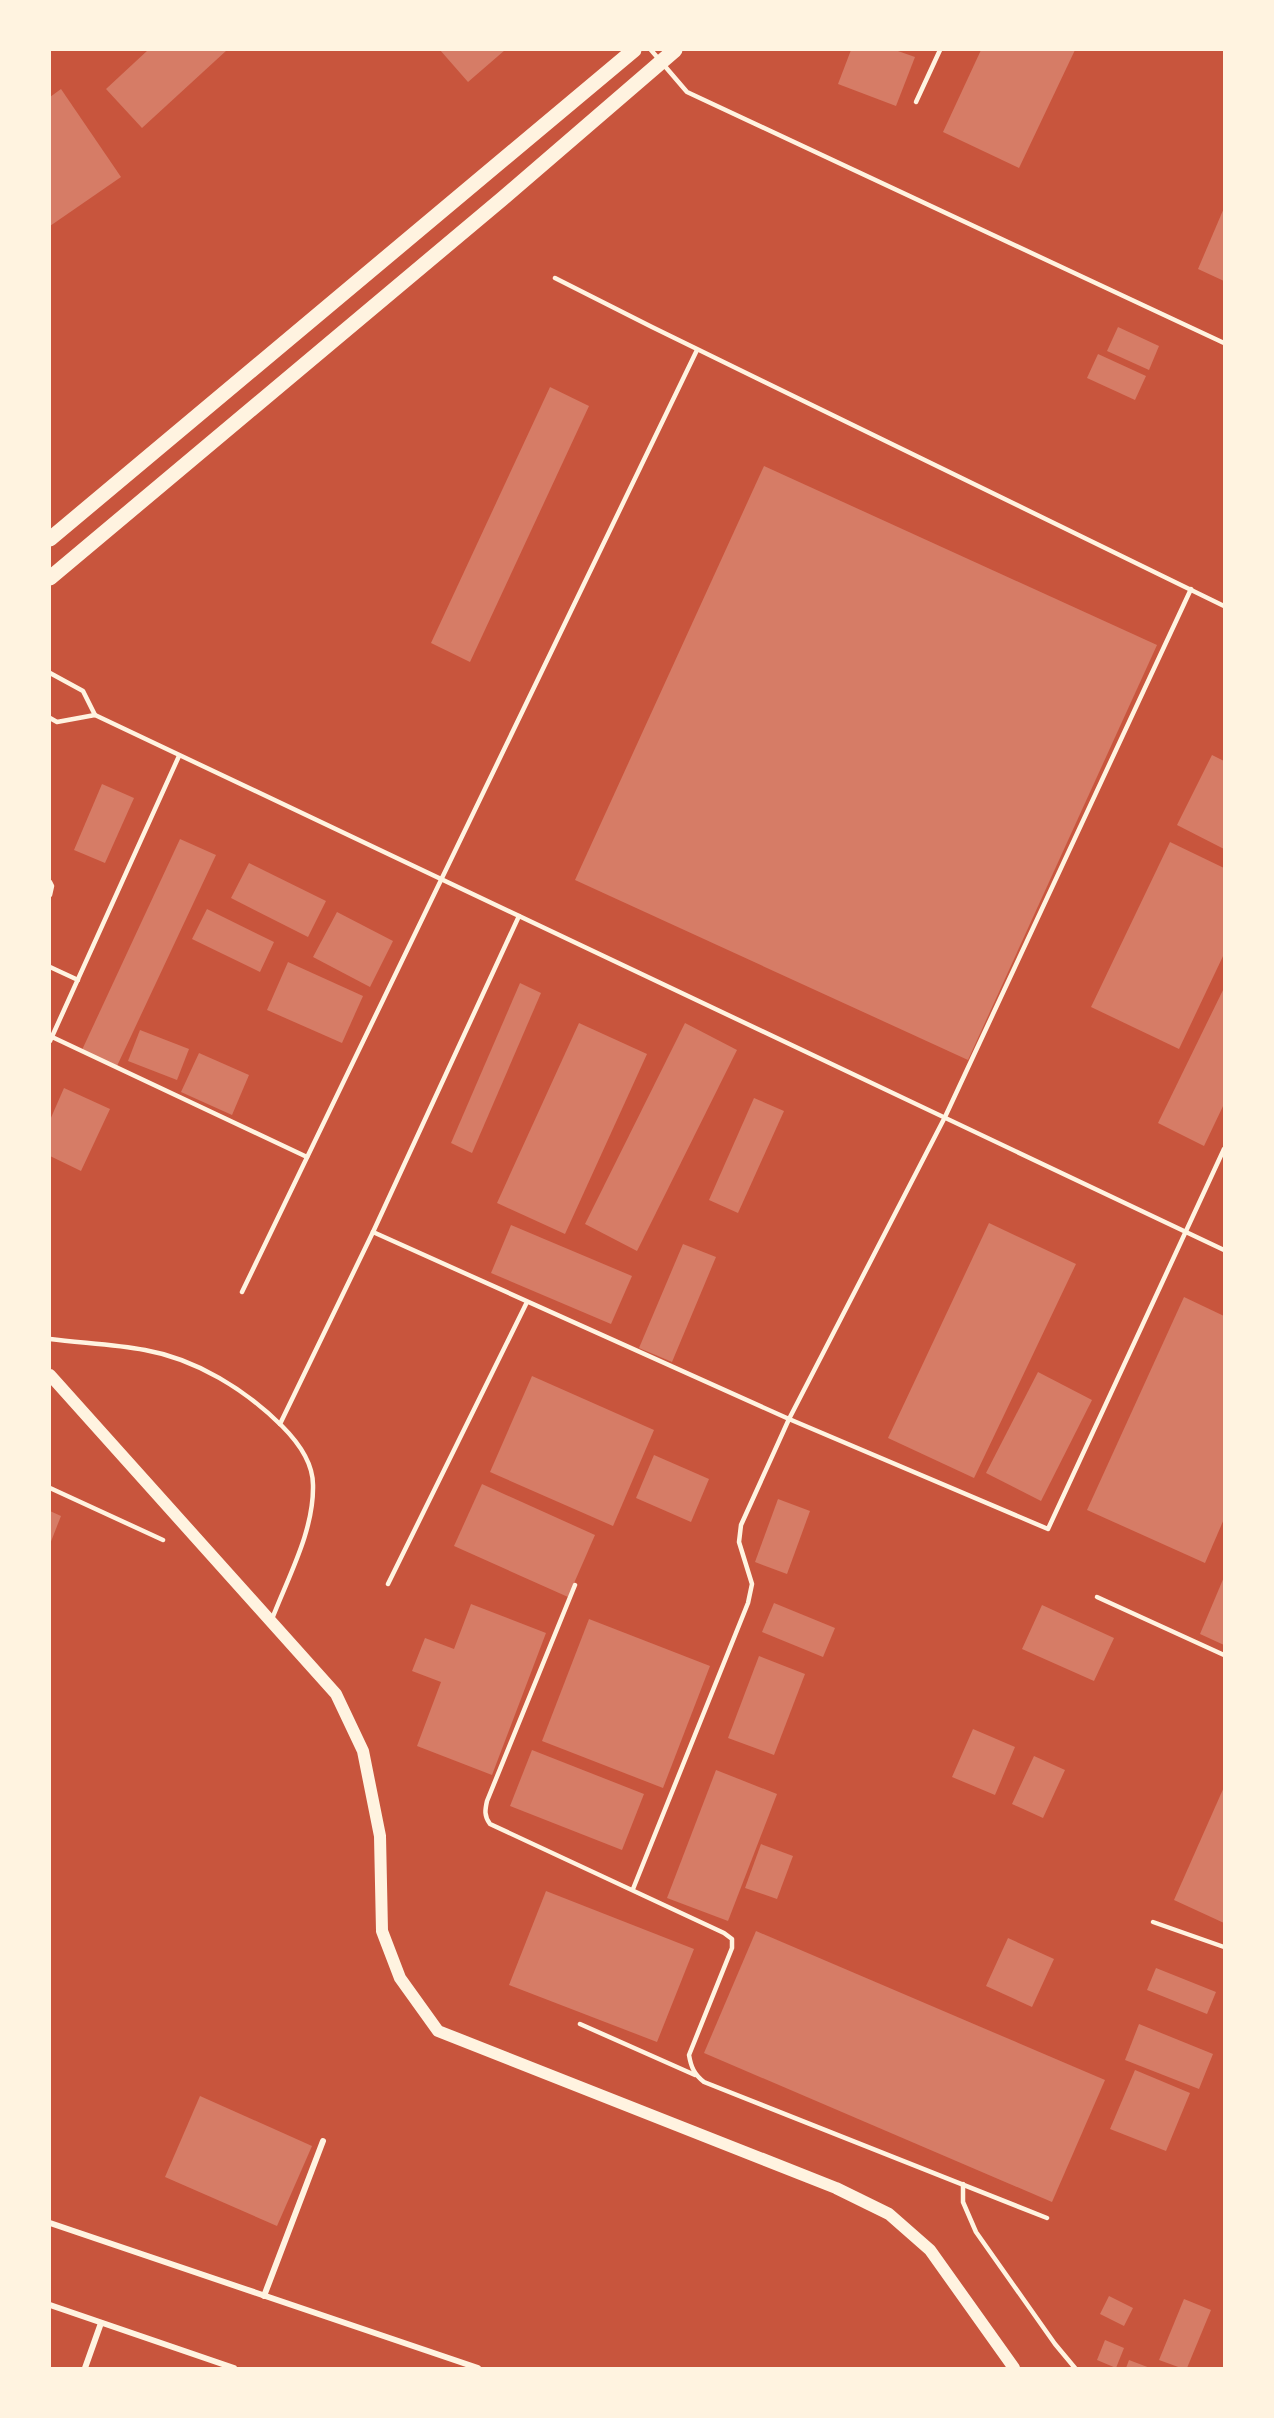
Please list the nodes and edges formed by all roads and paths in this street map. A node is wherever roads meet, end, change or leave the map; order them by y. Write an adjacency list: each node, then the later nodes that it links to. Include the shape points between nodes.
1 (634, 50): 9 (main road)
2 (675, 50): 4 (main road)
3 (940, 50): 5 (lane)
4 (656, 56): 7 (lane, via 687,92); 10 (main road, via 502,198)
5 (916, 102)
6 (555, 278): 8 (lane)
7 (1224, 343)
8 (698, 350): 11 (lane); 17 (lane)
9 (50, 539)
10 (50, 578)
11 (1191, 590): 12 (lane); 24 (lane)
12 (1224, 606)
13 (50, 673): 14 (lane, via 83,691)
14 (95, 715): 15 (lane, via 57,722); 16 (lane)
15 (50, 718)
16 (179, 756): 17 (lane); 22 (lane)
17 (441, 879): 20 (lane); 26 (lane)
18 (50, 882): 19 (lane)
19 (50, 895)
20 (519, 916): 24 (lane); 28 (lane)
21 (50, 967): 22 (lane)
22 (78, 980): 23 (lane)
23 (50, 1038): 26 (lane)
24 (945, 1117): 27 (lane); 34 (lane)
25 (1224, 1149): 27 (lane)
26 (307, 1157): 30 (lane)
27 (1186, 1231): 29 (lane); 34 (lane, via 1047,1529)
28 (373, 1232): 31 (lane); 35 (lane)
29 (1224, 1250)
30 (242, 1292)
31 (527, 1302): 34 (lane); 38 (lane)
32 (50, 1339): 35 (lane, via 146,1350 188,1363 260,1404)
33 (50, 1375): 41 (main road)
34 (789, 1419): 43 (lane, via 741,1525 740,1542 752,1584 748,1603)
35 (280, 1424): 41 (lane, via 308,1460 314,1484 310,1521)
36 (50, 1488): 37 (lane)
37 (164, 1540)
38 (388, 1584)
39 (575, 1585): 43 (lane, via 487,1801 485,1815 490,1824)
40 (1097, 1597): 42 (lane)
41 (270, 1623): 59 (main road, via 336,1694 363,1751 381,1836 382,1931 400,1978 438,2031 836,2188 889,2214 930,2250)
42 (1224, 1655)
43 (633, 1889): 47 (lane, via 732,1939 732,1948 692,2044 690,2066)
44 (1153, 1922): 45 (lane)
45 (1224, 1947)
46 (580, 2024): 47 (lane)
47 (695, 2074): 49 (lane, via 704,2082)
48 (323, 2141): 52 (street)
49 (963, 2184): 50 (lane); 60 (lane, via 963,2202 976,2232)
50 (1047, 2218)
51 (50, 2223): 52 (street)
52 (264, 2296): 55 (street)
53 (50, 2305): 54 (street)
54 (101, 2323): 56 (street); 57 (street)
55 (469, 2367): 58 (street)
56 (85, 2368)
57 (234, 2368)
58 (478, 2368)
59 (1014, 2368)
60 (1075, 2368)

